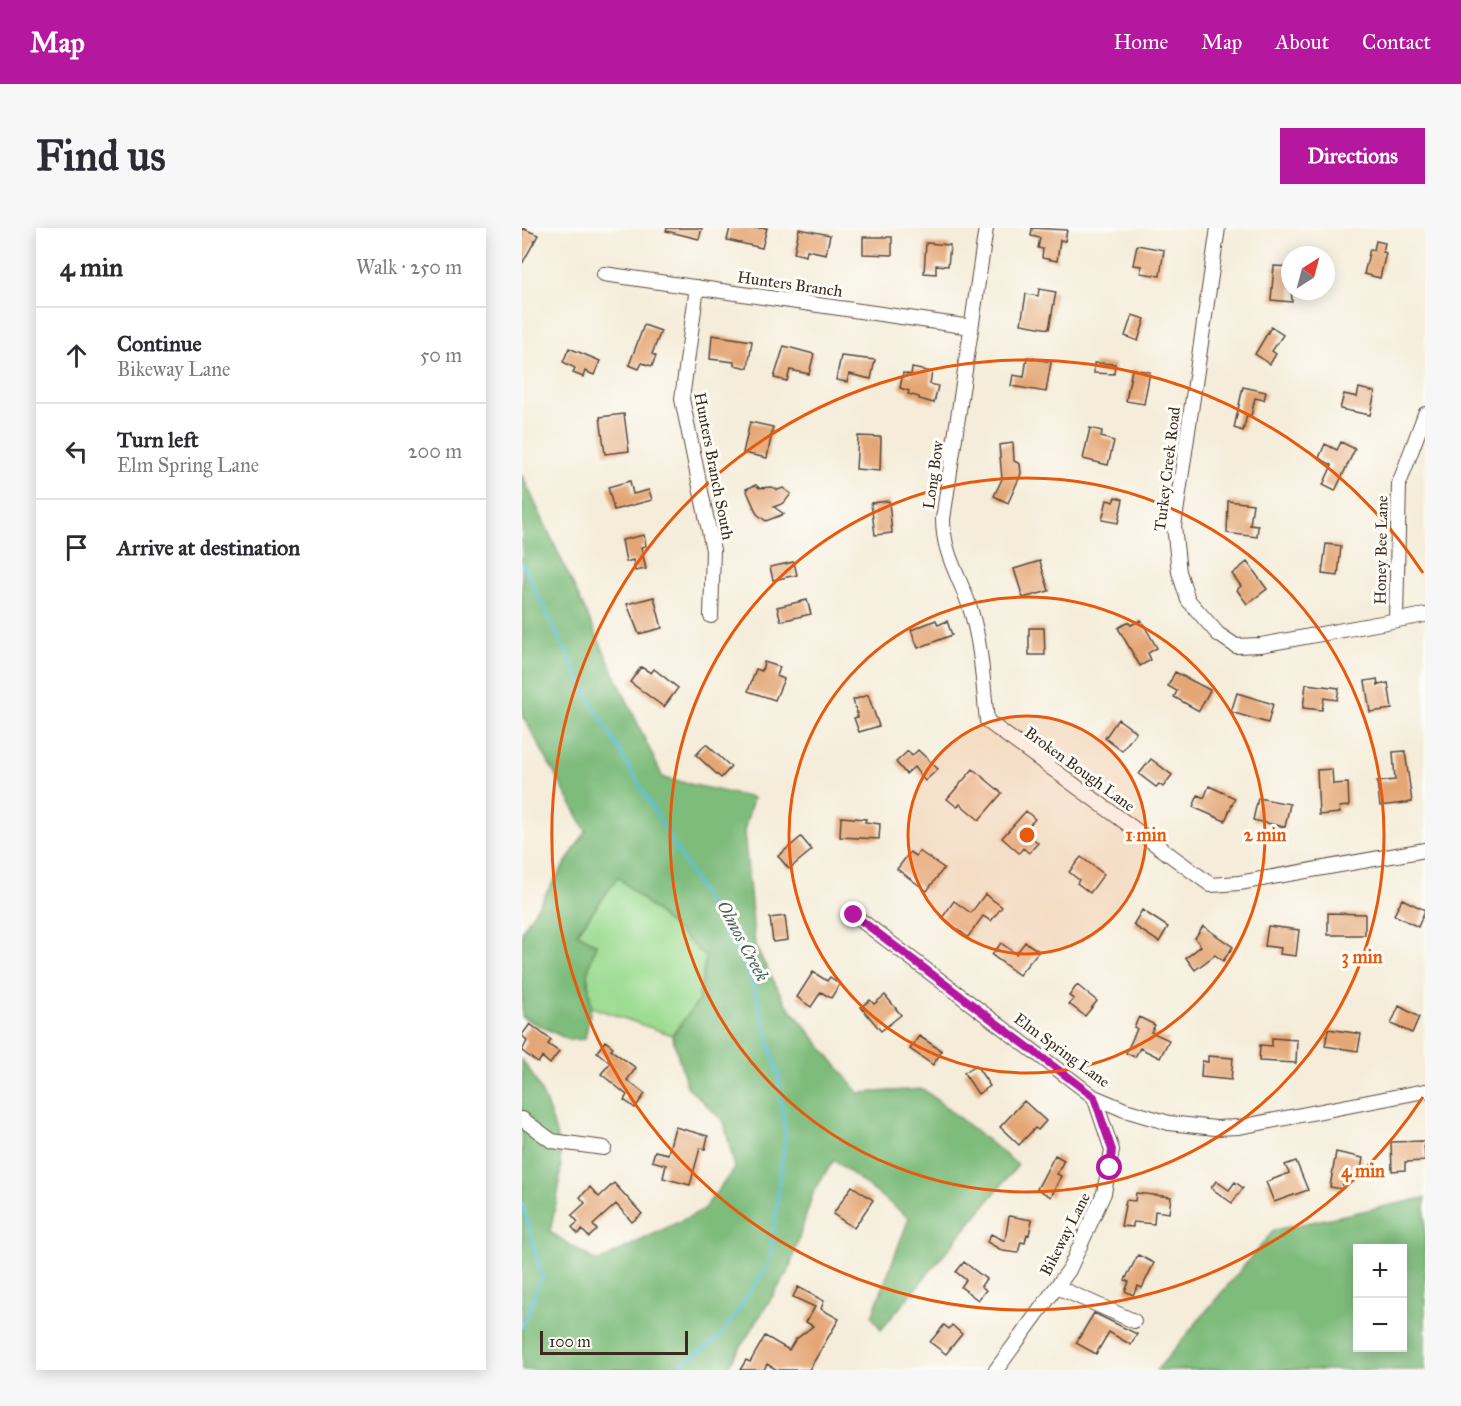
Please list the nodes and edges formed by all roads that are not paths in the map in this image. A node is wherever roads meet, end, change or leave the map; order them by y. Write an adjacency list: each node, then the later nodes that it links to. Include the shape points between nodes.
1 (986, 228): 5 (street, Long Bow)
2 (1218, 228): 9 (street, Turkey Creek Road, via 1174,526 1179,572 1188,600 1218,634 1236,646 1261,645)
3 (604, 274): 4 (street, Hunters Branch)
4 (697, 287): 5 (street, Hunters Branch); 8 (street, Hunters Branch South, via 682,399 713,550)
5 (971, 327): 10 (street, Long Bow, via 943,540 978,637)
6 (1425, 414): 9 (street, Honey Bee Lane, via 1399,484)
7 (1425, 615): 9 (street, Turkey Creek Road)
8 (711, 616)
9 (1396, 620)
10 (987, 722): 11 (street, Broken Bough Lane, via 1211,885)
11 (1425, 850)
12 (854, 915): 14 (street, Elm Spring Lane)
13 (1425, 1091): 14 (street, Elm Spring Lane, via 1239,1127 1215,1128 1168,1123)
14 (1094, 1097): 17 (street, Bikeway Lane, via 1112,1150 1110,1168 1092,1222)
15 (522, 1119): 16 (street, via 552,1141)
16 (604, 1148)
17 (1057, 1287): 18 (street); 19 (street, Bikeway Lane)
18 (1134, 1321)
19 (996, 1370)

